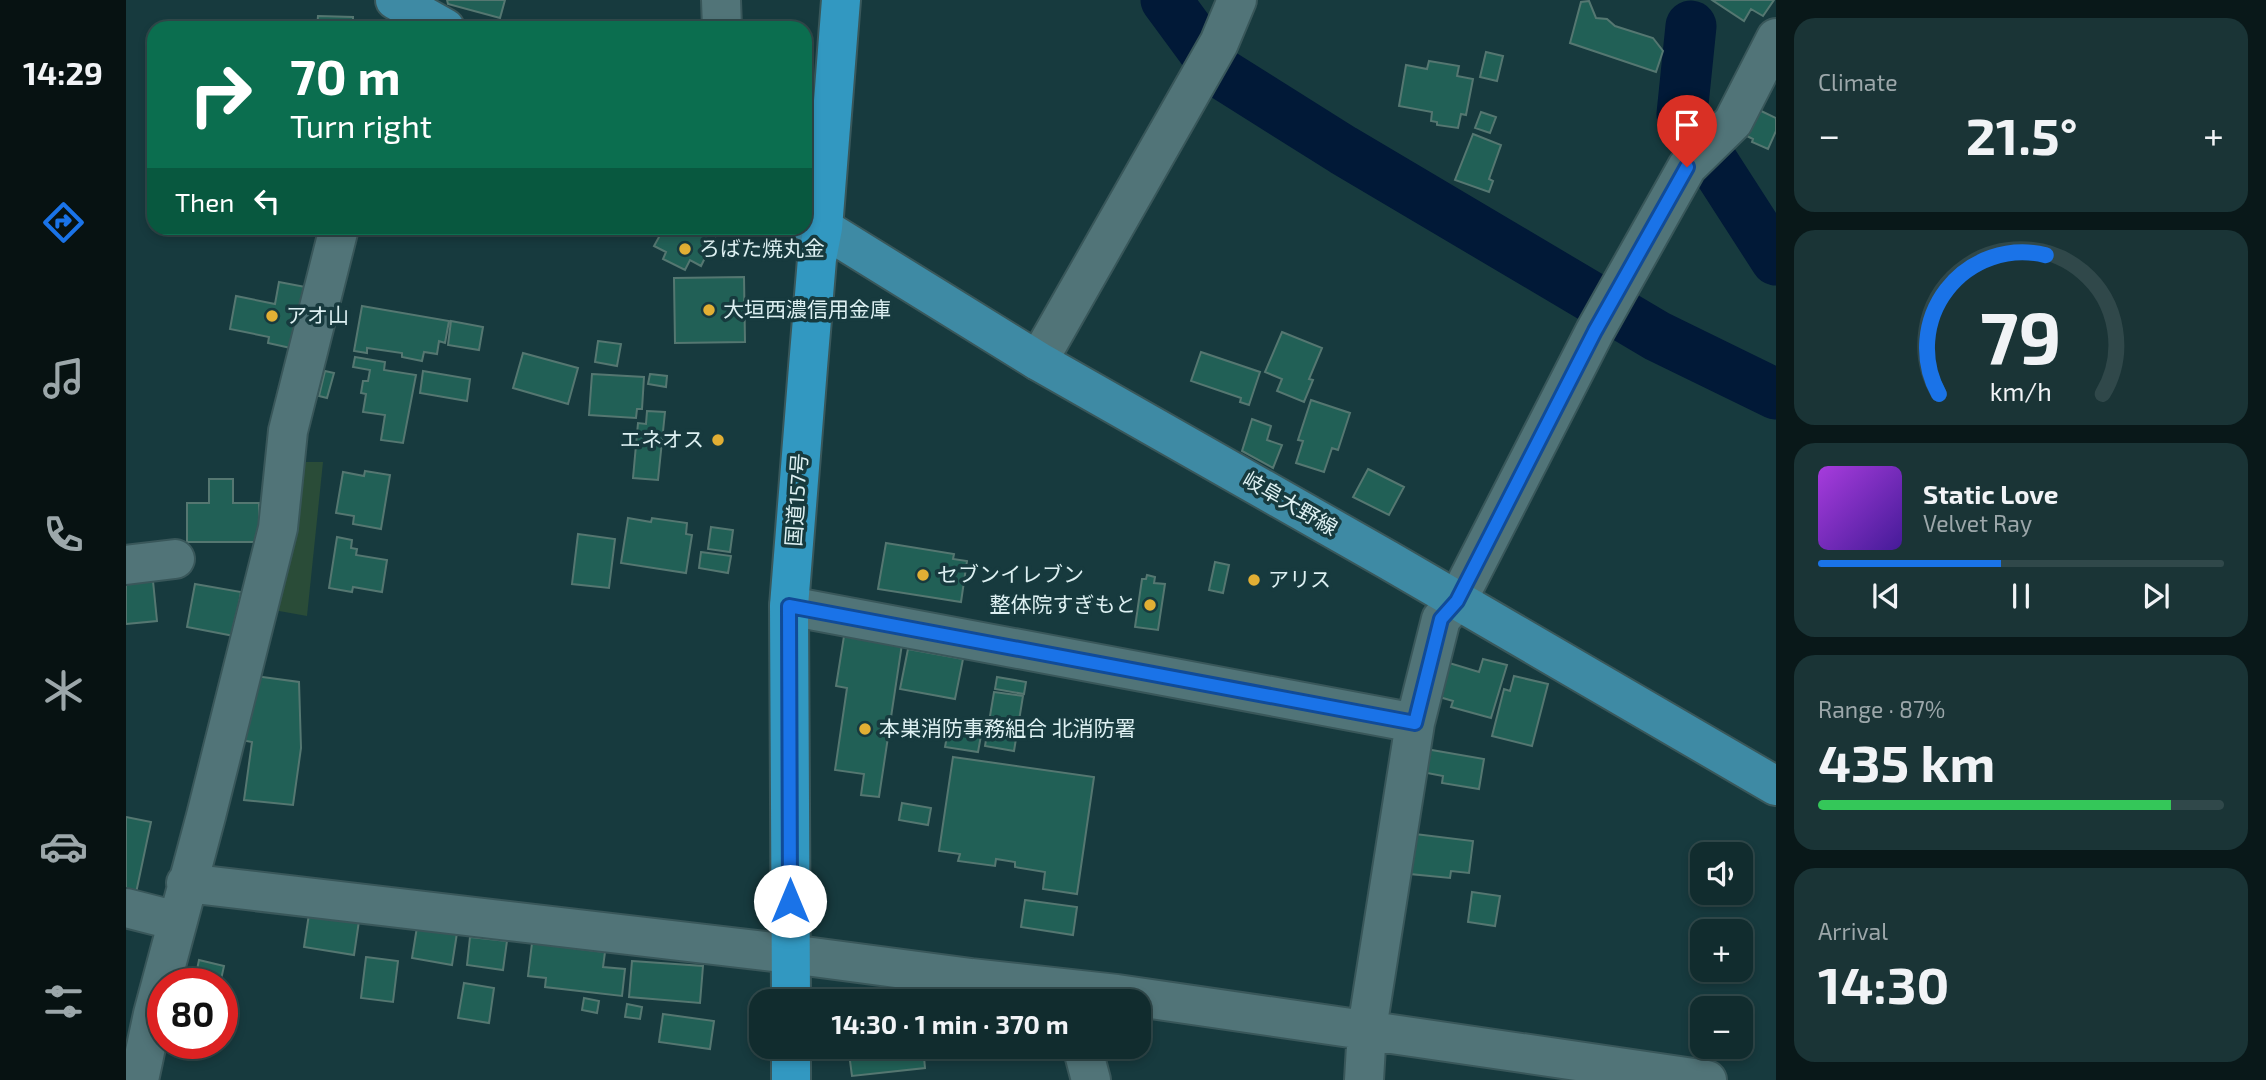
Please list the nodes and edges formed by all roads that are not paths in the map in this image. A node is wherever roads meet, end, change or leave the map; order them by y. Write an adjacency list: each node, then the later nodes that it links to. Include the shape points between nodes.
1 (721, 0): 6 (street)
2 (1237, 0): 10 (street, via 1219,43)
3 (837, 4): 8 (highway, 国道157号)
4 (399, 8): 5 (main road)
5 (429, 21)
6 (722, 21)
7 (1776, 38): 13 (street, via 1733,122 1687,167 1595,331)
8 (814, 225): 10 (main road, 岐阜大野線); 14 (highway, 国道157号, via 816,273)
9 (337, 235): 17 (street, via 288,431 278,528)
10 (1038, 361): 13 (main road, 岐阜大野線)
11 (175, 559): 12 (street)
12 (126, 565)
13 (1457, 601): 15 (street, via 1441,619); 16 (main road, 岐阜大野線)
14 (789, 606): 15 (street, via 1156,661); 20 (highway, 国道157号)
15 (1415, 723): 24 (street)
16 (1776, 786)
17 (186, 883): 19 (street); 20 (street)
18 (126, 908): 19 (street)
19 (177, 921): 27 (street)
20 (790, 954): 21 (highway, 国道157号); 22 (street)
21 (790, 989)
22 (1027, 989)
23 (1151, 1004): 24 (street)
24 (1367, 1029): 30 (street); 31 (street)
25 (791, 1059): 28 (highway)
26 (1085, 1059): 29 (street)
27 (139, 1080)
28 (791, 1080)
29 (1091, 1080)
30 (1364, 1080)
31 (1707, 1080)

